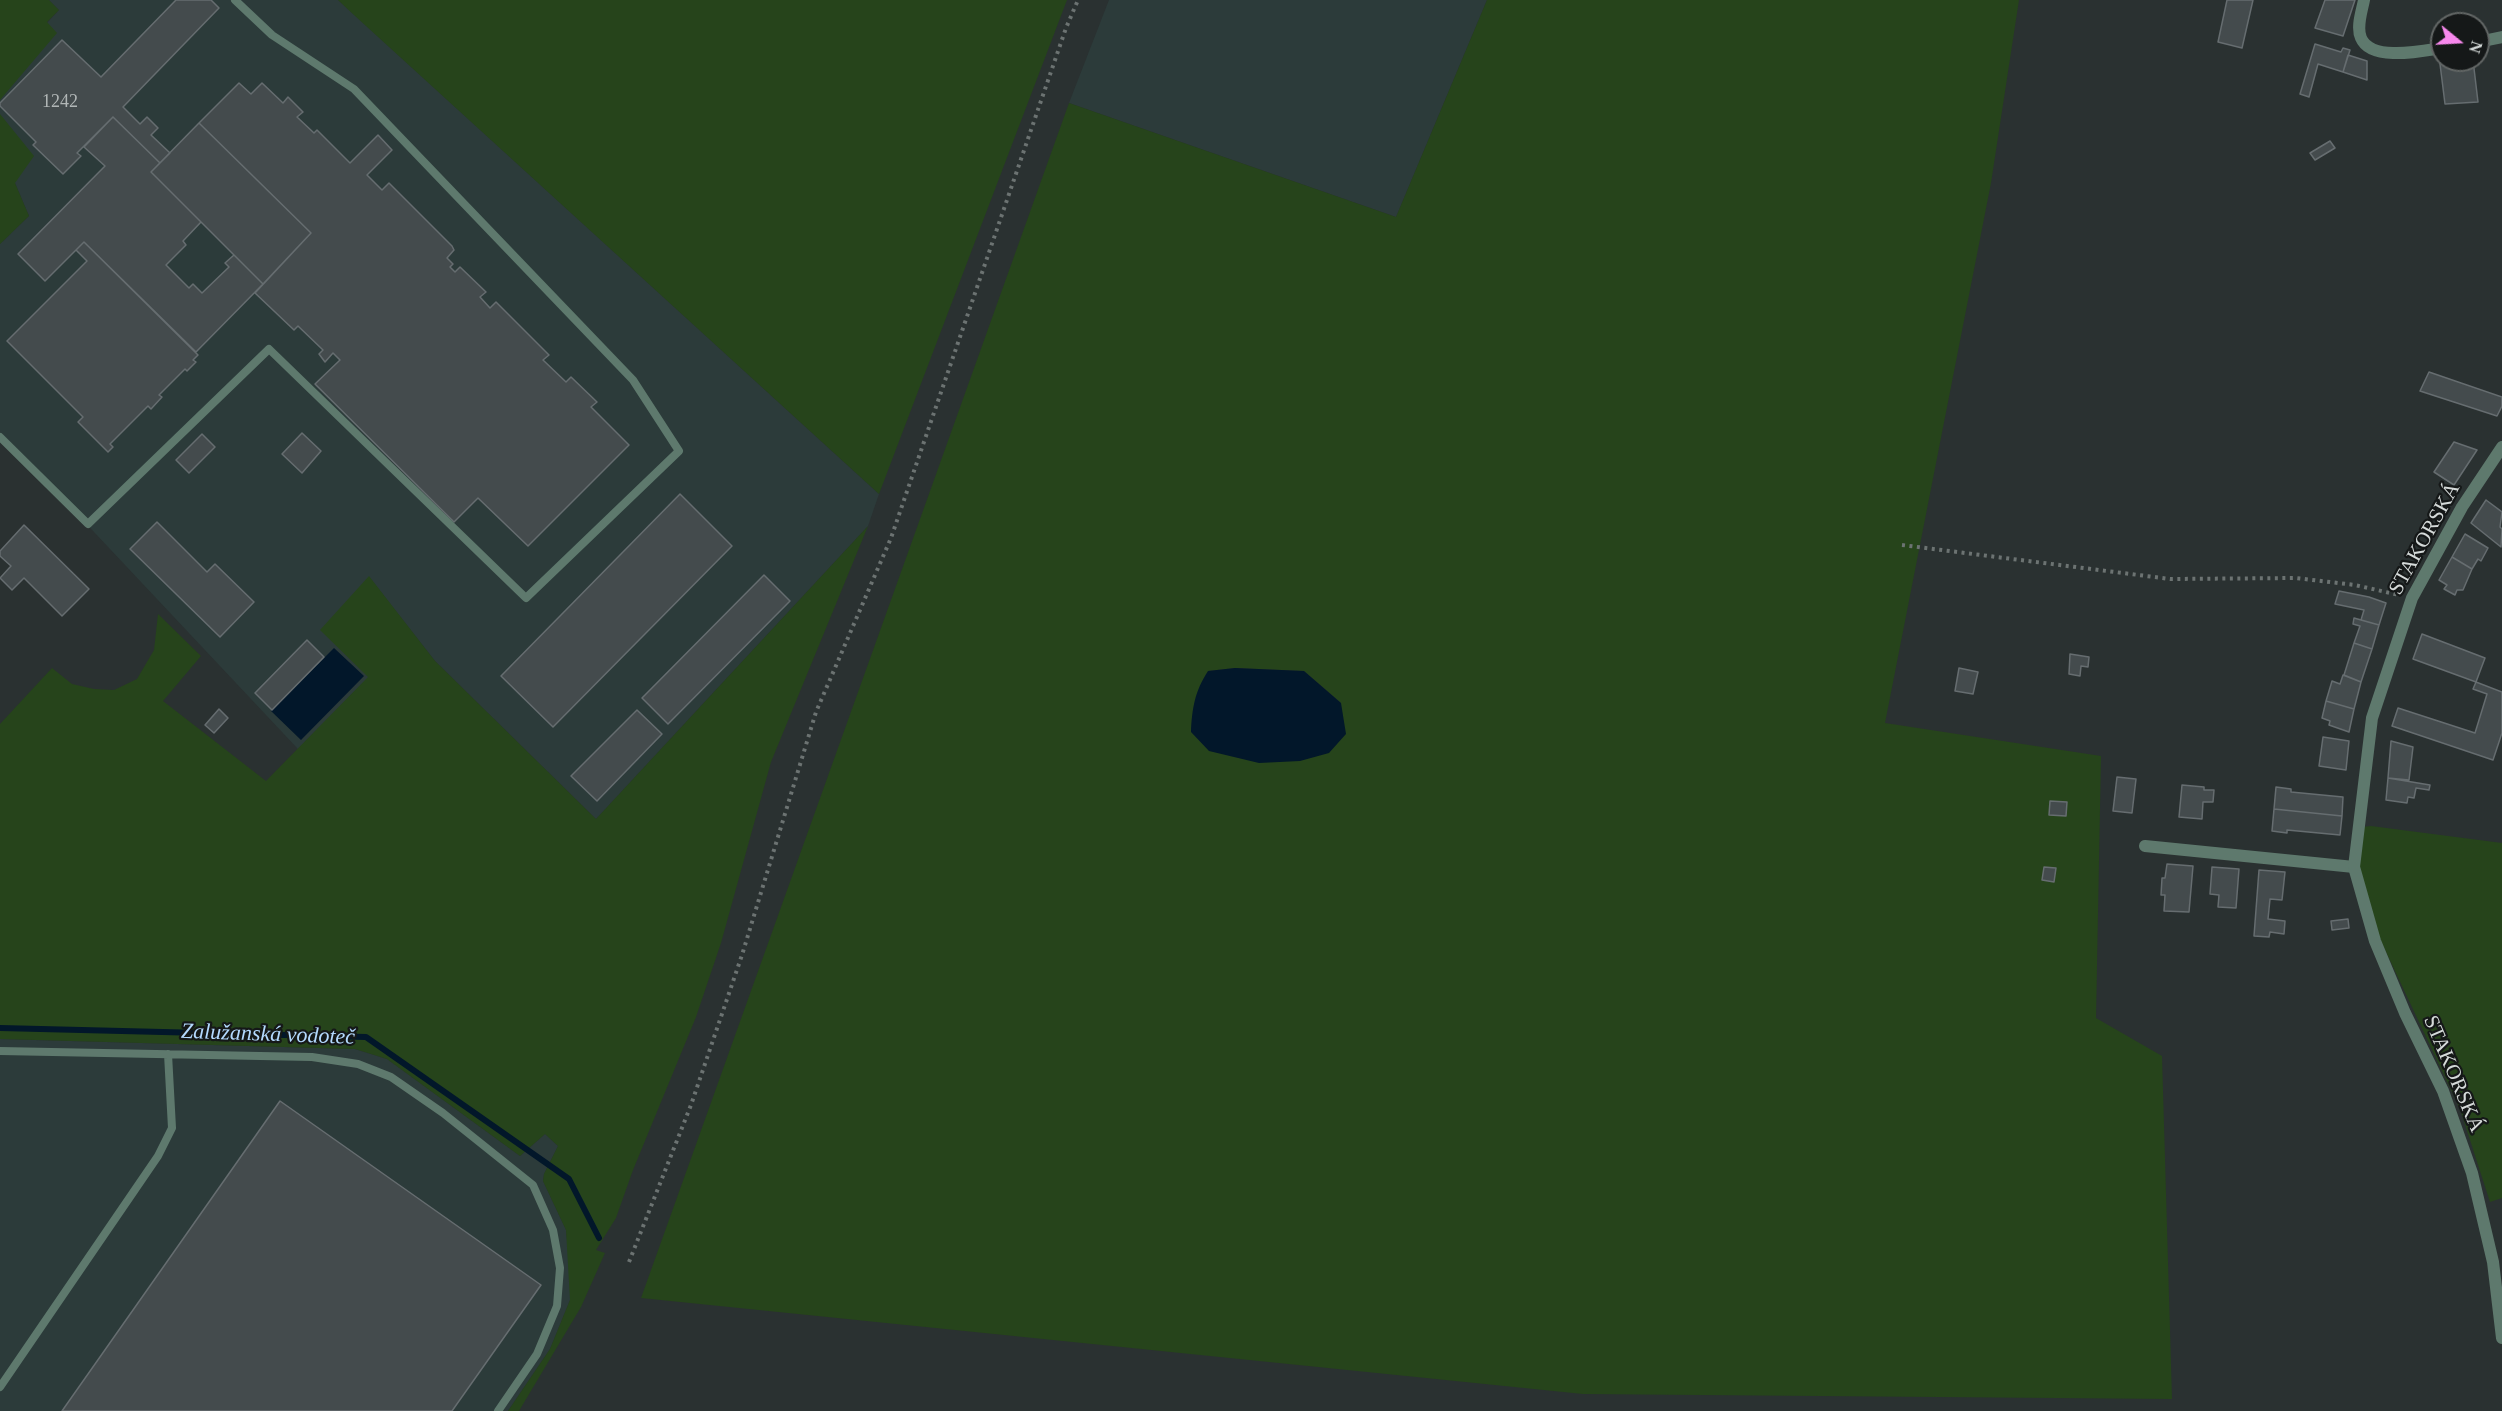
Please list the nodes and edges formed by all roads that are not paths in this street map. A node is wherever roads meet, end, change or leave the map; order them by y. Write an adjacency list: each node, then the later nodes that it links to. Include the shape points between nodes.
1 (235, 0): 4 (lane, via 272,34 354,89 633,380 679,451 526,598 268,349 88,524)
2 (2364, 0): 3 (street, via 2359,30 2361,40 2370,48 2399,54)
3 (2430, 50)
4 (0, 436)
5 (2502, 447): 7 (street, STAKORSKÁ, via 2462,507 2412,598 2372,718)
6 (2145, 846): 7 (street)
7 (2354, 867): 10 (street, STAKORSKÁ, via 2374,940 2443,1091 2472,1173 2493,1262)
8 (0, 1051): 9 (lane)
9 (168, 1054): 11 (lane, via 172,1128 163,1147); 12 (lane, via 312,1057 358,1064 391,1077 533,1185 553,1230 560,1268 557,1306 537,1354)
10 (2502, 1338)
11 (0, 1387)
12 (498, 1411)

